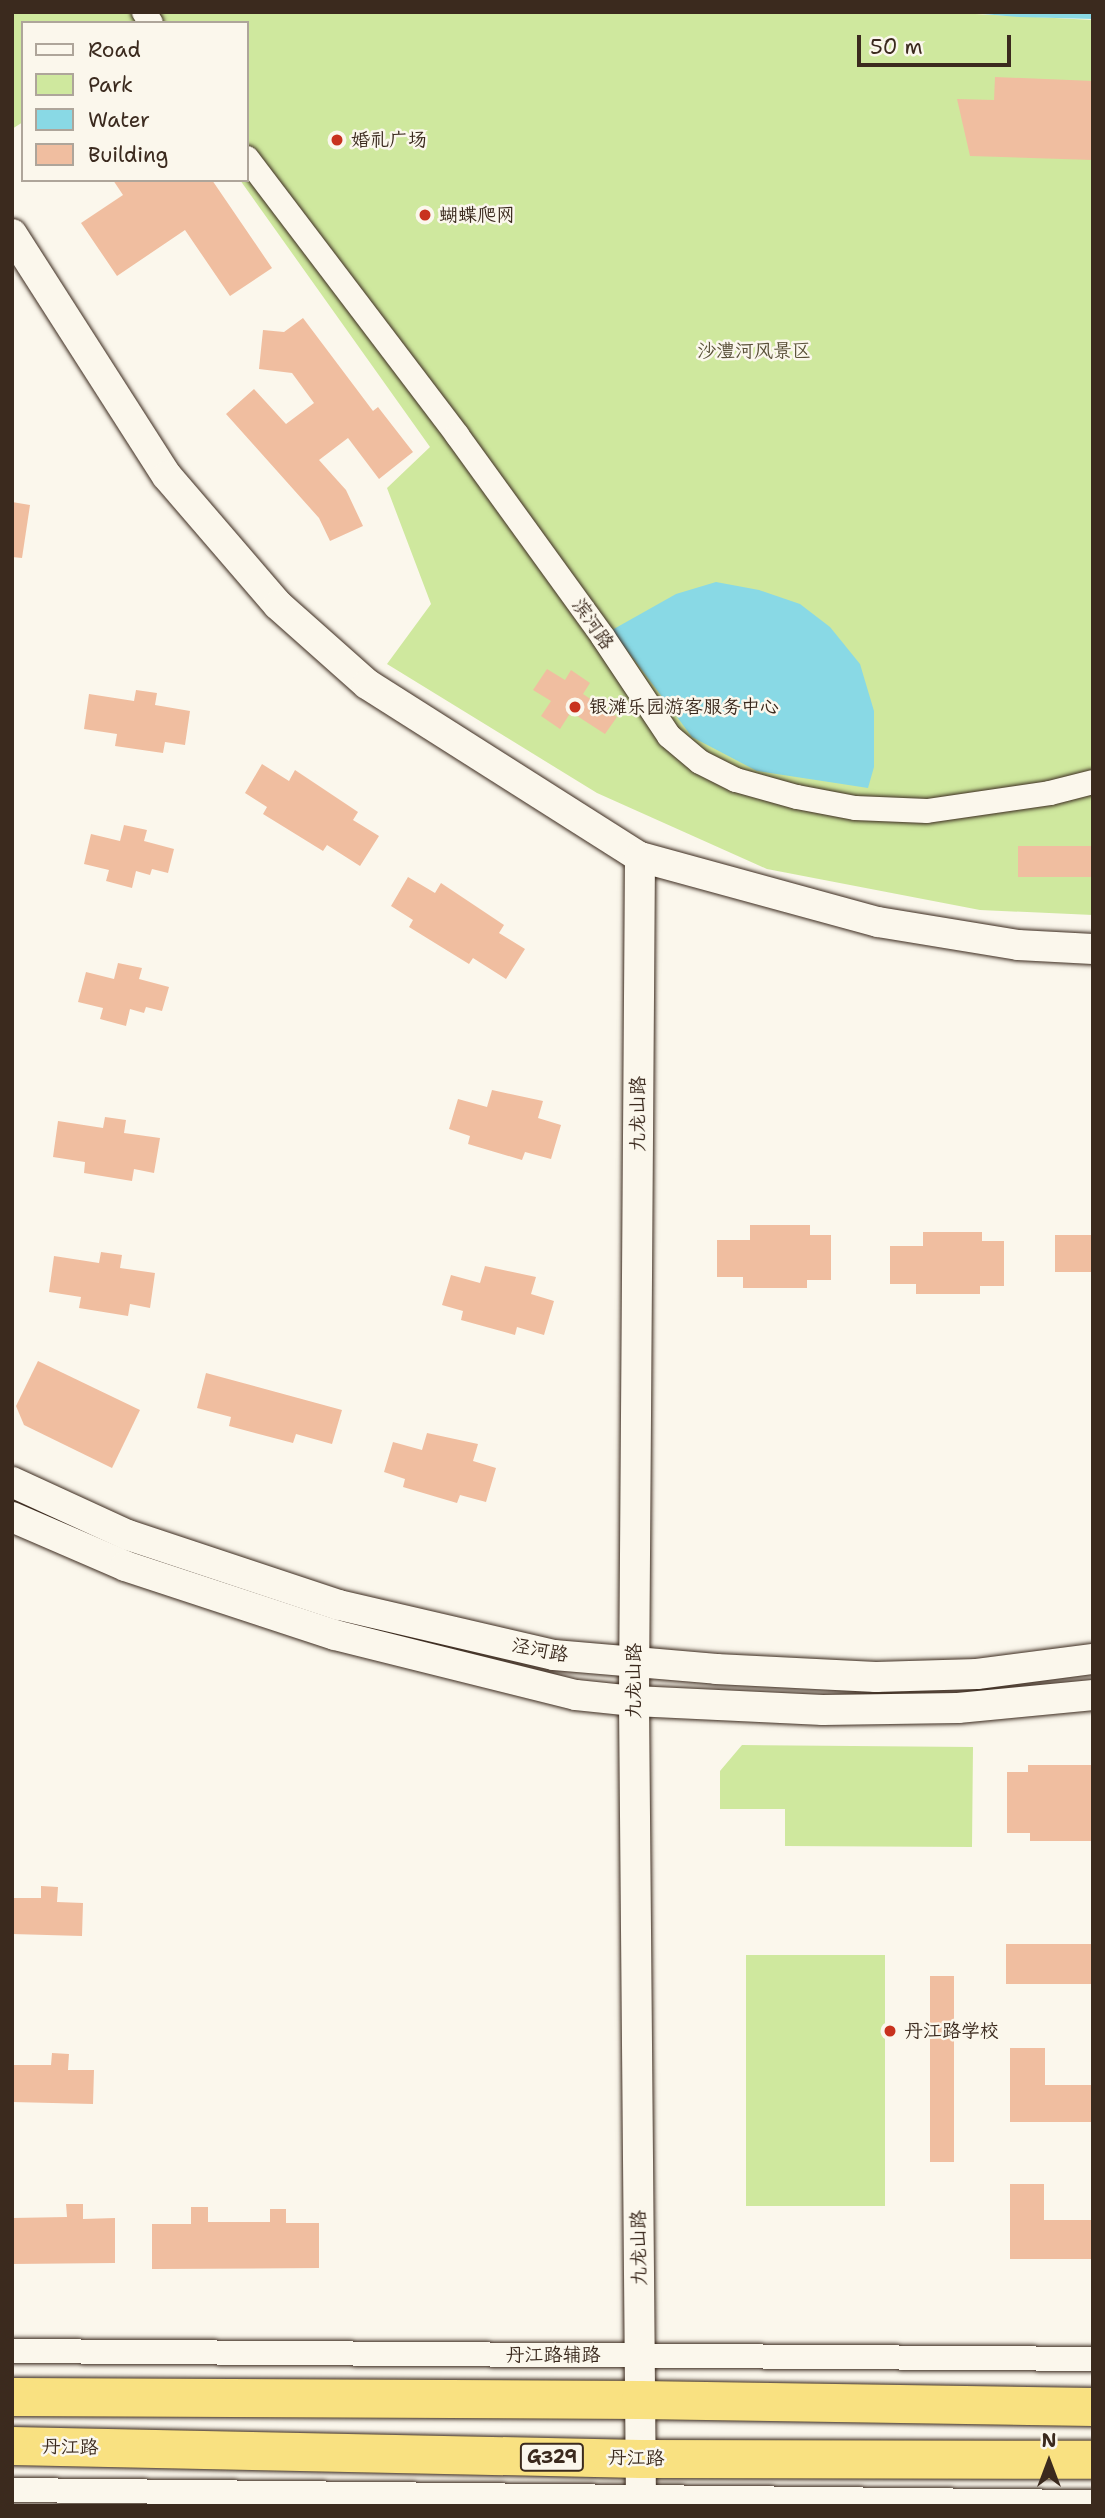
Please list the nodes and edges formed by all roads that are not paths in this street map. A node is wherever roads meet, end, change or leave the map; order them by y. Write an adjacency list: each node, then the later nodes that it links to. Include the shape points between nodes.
1 (248, 160): 3 (street, 滨河路, via 457,435 669,736 700,762 736,780 855,808 927,811)
2 (12, 234): 4 (street, via 167,476 278,605 367,684)
3 (1093, 782)
4 (640, 857): 5 (street, via 878,922 1018,945); 9 (street, 九龙山路)
5 (1093, 949)
6 (12, 1482): 9 (street, 泾河路, via 128,1535 339,1605 554,1655)
7 (12, 1517): 11 (street, 泾河路, via 125,1566 335,1635 576,1695)
8 (1093, 1659): 9 (street, 泾河路, via 977,1674 876,1677)
9 (634, 1662): 11 (street, 九龙山路)
10 (1093, 1695): 11 (street, 泾河路, via 958,1708 823,1710)
11 (634, 1701): 13 (street, 九龙山路)
12 (12, 2351): 13 (street, 丹江路辅路)
13 (640, 2355): 14 (street, 丹江路辅路); 16 (street, 九龙山路)
14 (1093, 2359)
15 (12, 2397): 16 (highway)
16 (641, 2400): 17 (highway); 19 (street, 九龙山路)
17 (1093, 2407)
18 (12, 2446): 19 (highway, 丹江路 / G329)
19 (641, 2459): 20 (highway, 丹江路 / G329); 22 (street, 九龙山路)
20 (1093, 2460)
21 (12, 2490): 22 (street)
22 (640, 2501): 23 (street)
23 (1093, 2502)

